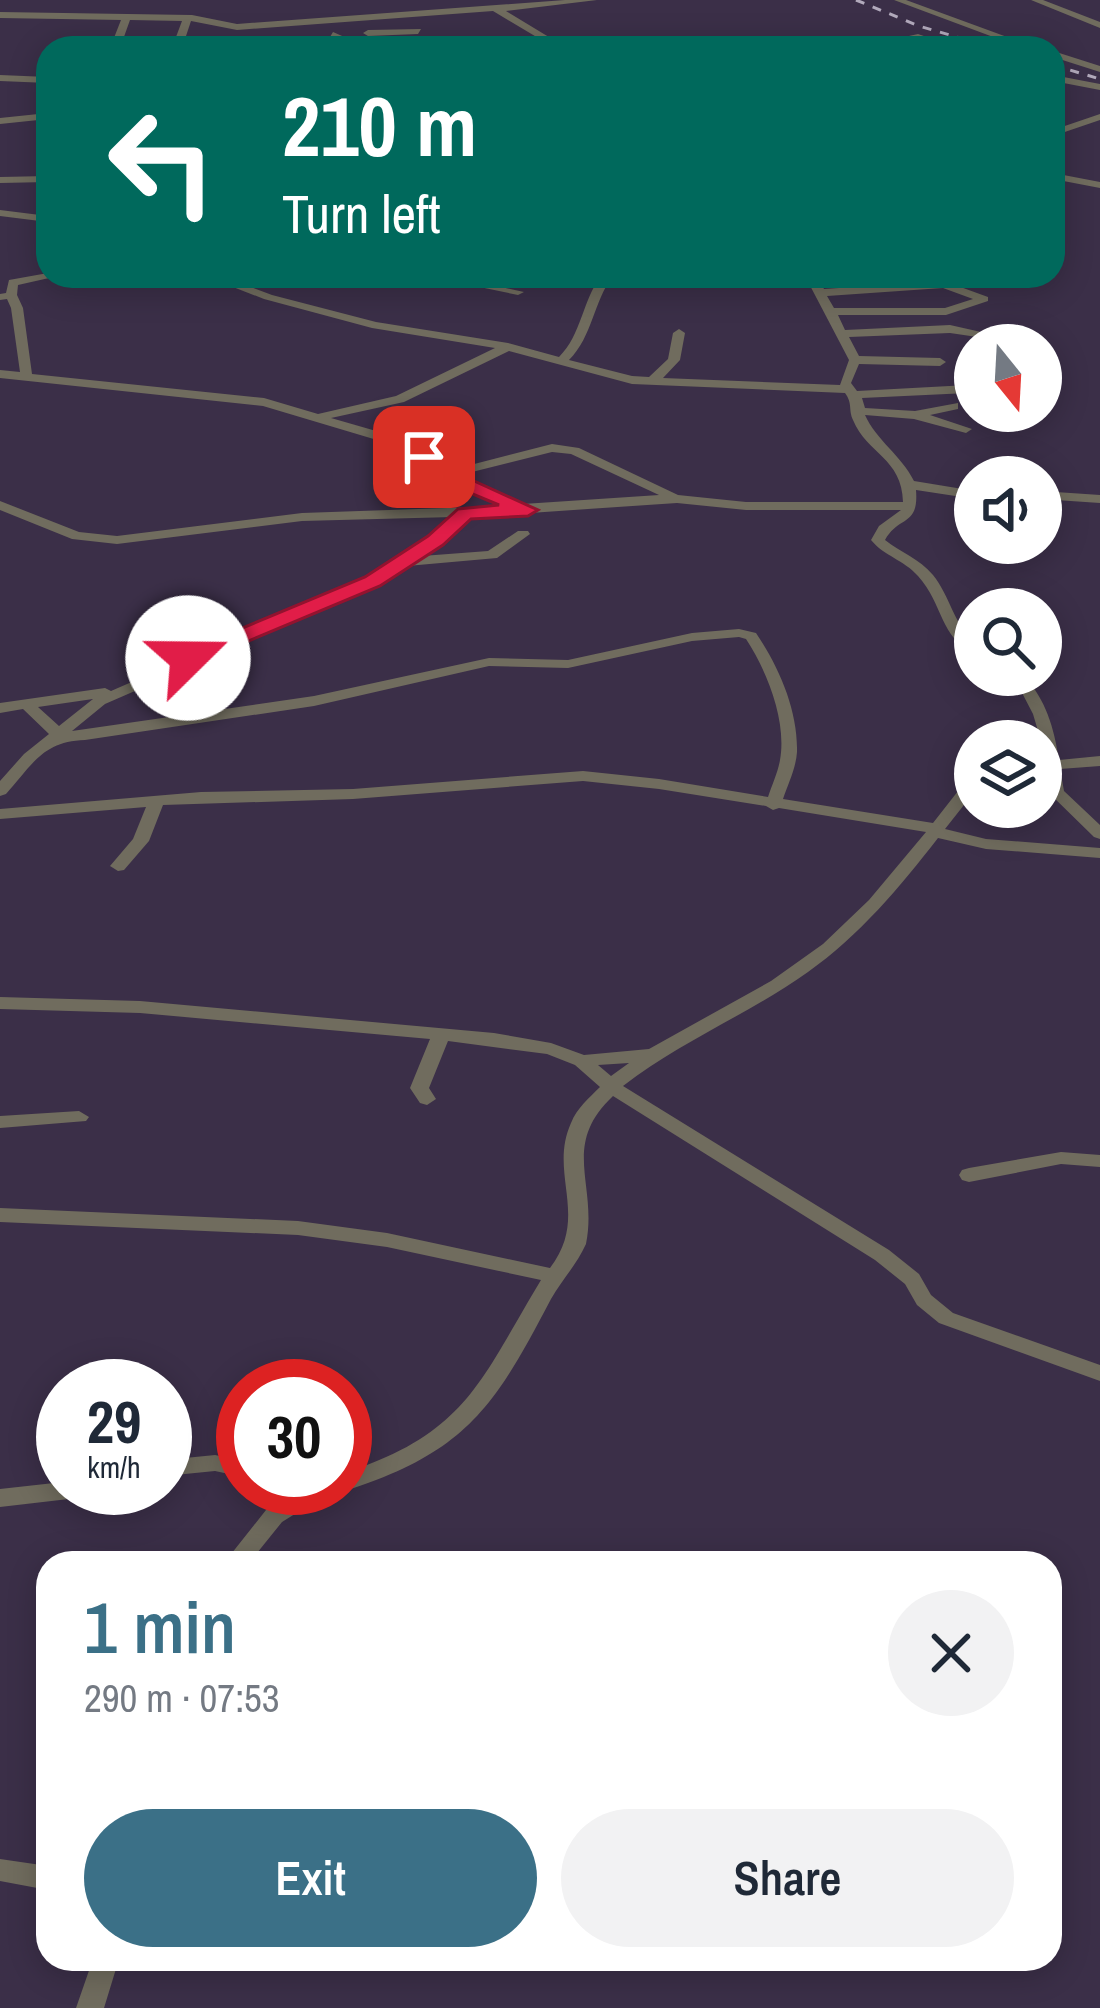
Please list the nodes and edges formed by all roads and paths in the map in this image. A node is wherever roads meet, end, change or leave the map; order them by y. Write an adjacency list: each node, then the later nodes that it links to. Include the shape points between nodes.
1 (593, 0): 5 (street)
2 (898, 0): 10 (street)
3 (958, 0): 10 (street)
4 (1035, 0): 11 (street)
5 (492, 4): 7 (street); 19 (street)
6 (0, 15): 8 (street)
7 (358, 16): 9 (street, via 232,27); 13 (street)
8 (126, 18): 9 (street); 15 (street)
9 (187, 18): 16 (street)
10 (949, 18): 20 (street)
11 (1100, 25)
12 (418, 31): 13 (street)
13 (368, 33): 18 (street)
14 (333, 34): 17 (street)
15 (119, 36)
16 (181, 36)
17 (337, 36)
18 (370, 36)
19 (543, 36)
20 (999, 36)
21 (1065, 58): 22 (street)
22 (1100, 69)
23 (0, 78): 24 (street)
24 (36, 80)
25 (1065, 80): 26 (street)
26 (1078, 82): 27 (street); 28 (street)
27 (1065, 85)
28 (1100, 87)
29 (36, 117): 31 (street)
30 (1100, 117): 32 (street)
31 (0, 121)
32 (1065, 129)
33 (36, 178): 35 (street)
34 (1065, 178): 36 (street)
35 (0, 180)
36 (1100, 185)
37 (0, 213): 38 (street)
38 (36, 218)
39 (36, 278): 48 (street, via 13,282)
40 (244, 288): 53 (street, via 376,325)
41 (496, 288): 46 (street)
42 (597, 288): 54 (street, via 576,349)
43 (818, 288): 47 (street)
44 (889, 288): 47 (street)
45 (955, 288): 49 (street, via 984,299 946,310)
46 (518, 292)
47 (820, 293): 49 (street)
48 (5, 296): 58 (street, via 17,308)
49 (830, 312): 52 (street)
50 (954, 330): 52 (street)
51 (680, 333): 59 (street, via 674,360)
52 (841, 334): 55 (street)
53 (508, 346): 54 (street); 64 (street, via 400,399)
54 (563, 359): 59 (street)
55 (855, 360): 56 (street); 61 (street)
56 (940, 362)
57 (0, 374): 58 (street)
58 (26, 374): 64 (street, via 244,398)
59 (653, 380): 61 (street)
60 (954, 390): 61 (street)
61 (853, 398): 63 (street); 67 (street, via 863,427 894,455)
62 (954, 406): 63 (street)
63 (914, 415): 65 (street)
64 (319, 418): 66 (street, via 392,440)
65 (954, 426)
66 (450, 474): 70 (street, via 559,449); 74 (street)
67 (911, 485): 68 (street); 73 (street)
68 (954, 492)
69 (1062, 496): 71 (street)
70 (677, 499): 73 (street); 74 (street)
71 (1100, 499)
72 (0, 505): 75 (street, via 44,526 117,540 302,517)
73 (910, 506): 78 (street, via 878,540 911,561 950,608)
74 (528, 510): 75 (street)
75 (465, 513): 77 (street)
76 (523, 534): 77 (street, via 492,555)
77 (400, 563): 79 (street, via 373,582)
78 (954, 626)
79 (116, 692): 80 (street); 82 (street)
80 (26, 704): 81 (street); 82 (street)
81 (0, 708)
82 (60, 736): 85 (street); 88 (street, via 314,701 489,662 568,664 739,632 760,650 787,713 789,758)
83 (1062, 761): 84 (street)
84 (1100, 761)
85 (0, 791)
86 (1062, 798): 92 (street)
87 (156, 801): 88 (street, via 583,776); 90 (street); 94 (street, via 141,841)
88 (773, 805): 91 (street)
89 (954, 807): 91 (street)
90 (0, 814)
91 (936, 830): 93 (street, via 986,844); 97 (street, via 808,964)
92 (1100, 834)
93 (1100, 854)
94 (118, 866)
95 (0, 1003): 96 (street)
96 (441, 1034): 98 (street); 100 (street, via 419,1088)
97 (649, 1055): 98 (street); 99 (street)
98 (582, 1061): 99 (street)
99 (612, 1087): 106 (street, via 578,1126 580,1231); 107 (street, via 882,1255 946,1318)
100 (427, 1099)
101 (79, 1117): 102 (street)
102 (0, 1122)
103 (1100, 1161): 104 (street, via 1061,1158)
104 (969, 1175)
105 (0, 1215): 106 (street, via 298,1228)
106 (554, 1276): 108 (street, via 496,1379 456,1428 436,1446)
107 (1100, 1373)
108 (372, 1471)
109 (36, 1494): 110 (street)
110 (0, 1498)
111 (275, 1515): 112 (street)
112 (246, 1551)
113 (0, 1870): 114 (street)
114 (36, 1876)
115 (102, 1971): 116 (street)
116 (90, 2008)

